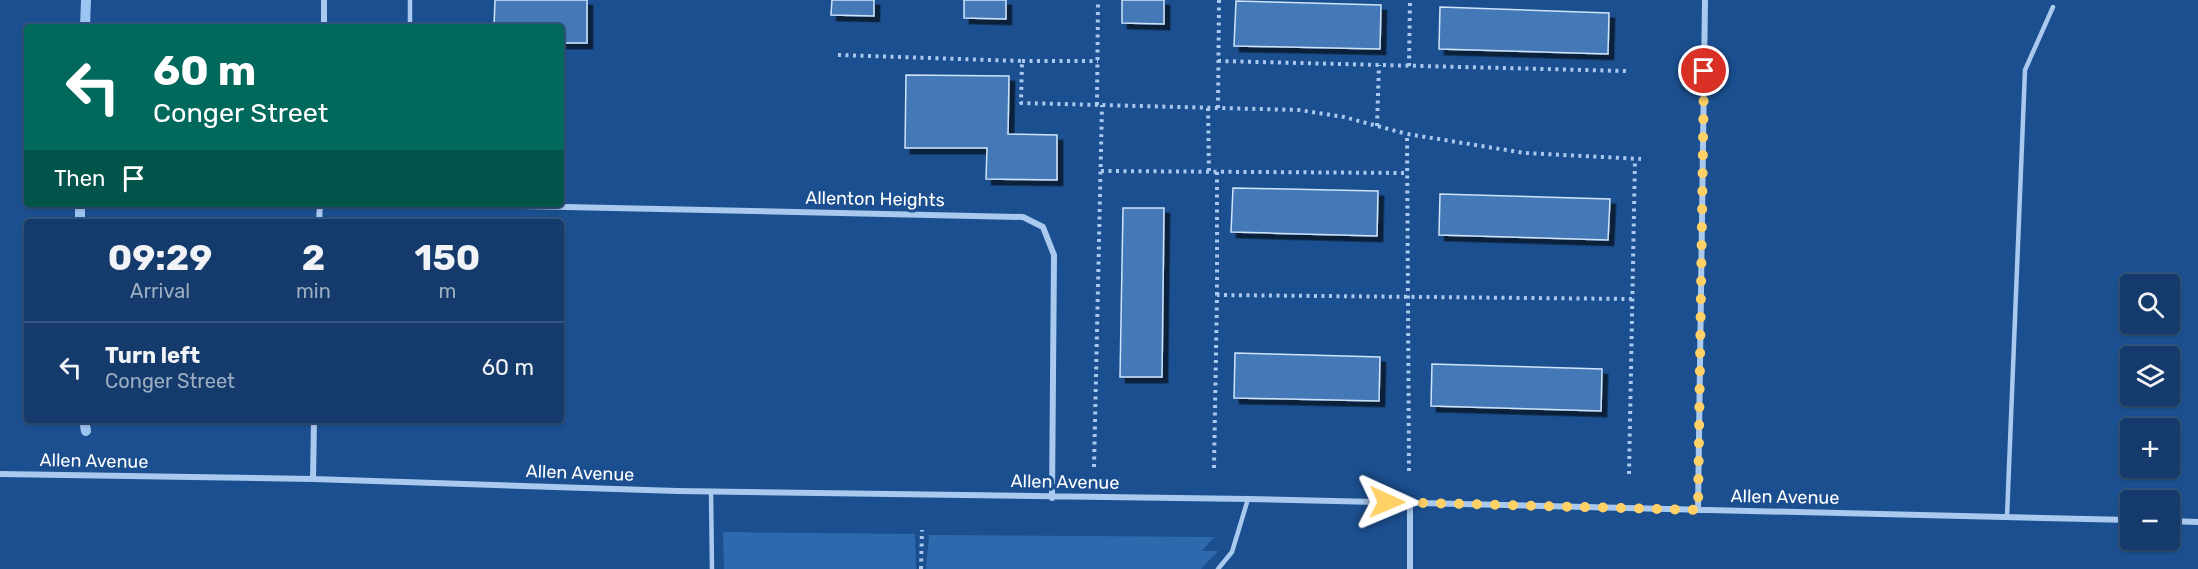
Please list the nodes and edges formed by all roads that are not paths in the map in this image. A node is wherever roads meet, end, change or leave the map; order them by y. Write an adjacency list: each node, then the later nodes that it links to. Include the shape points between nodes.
1 (324, 0): 5 (street)
2 (410, 0): 6 (lane)
3 (1705, 0): 15 (street)
4 (2053, 7): 16 (lane, via 2025,70)
5 (324, 24)
6 (410, 24)
7 (564, 207): 12 (street, Allenton Heights, via 1023,217 1043,227 1054,255)
8 (314, 423): 10 (street)
9 (0, 474): 10 (street, Allen Avenue)
10 (313, 479): 11 (street, Allen Avenue)
11 (711, 490): 12 (street, Allen Avenue); 20 (lane)
12 (1052, 498): 13 (street, Allen Avenue)
13 (1248, 499): 14 (street, Allen Avenue); 21 (lane, via 1232,552)
14 (1410, 502): 15 (street, Allen Avenue); 22 (street)
15 (1698, 510): 16 (street, Allen Avenue)
16 (2007, 517): 17 (street, Allen Avenue)
17 (2120, 520)
18 (2180, 521): 19 (street)
19 (2198, 522)
20 (712, 569)
21 (1218, 569)
22 (1410, 569)

